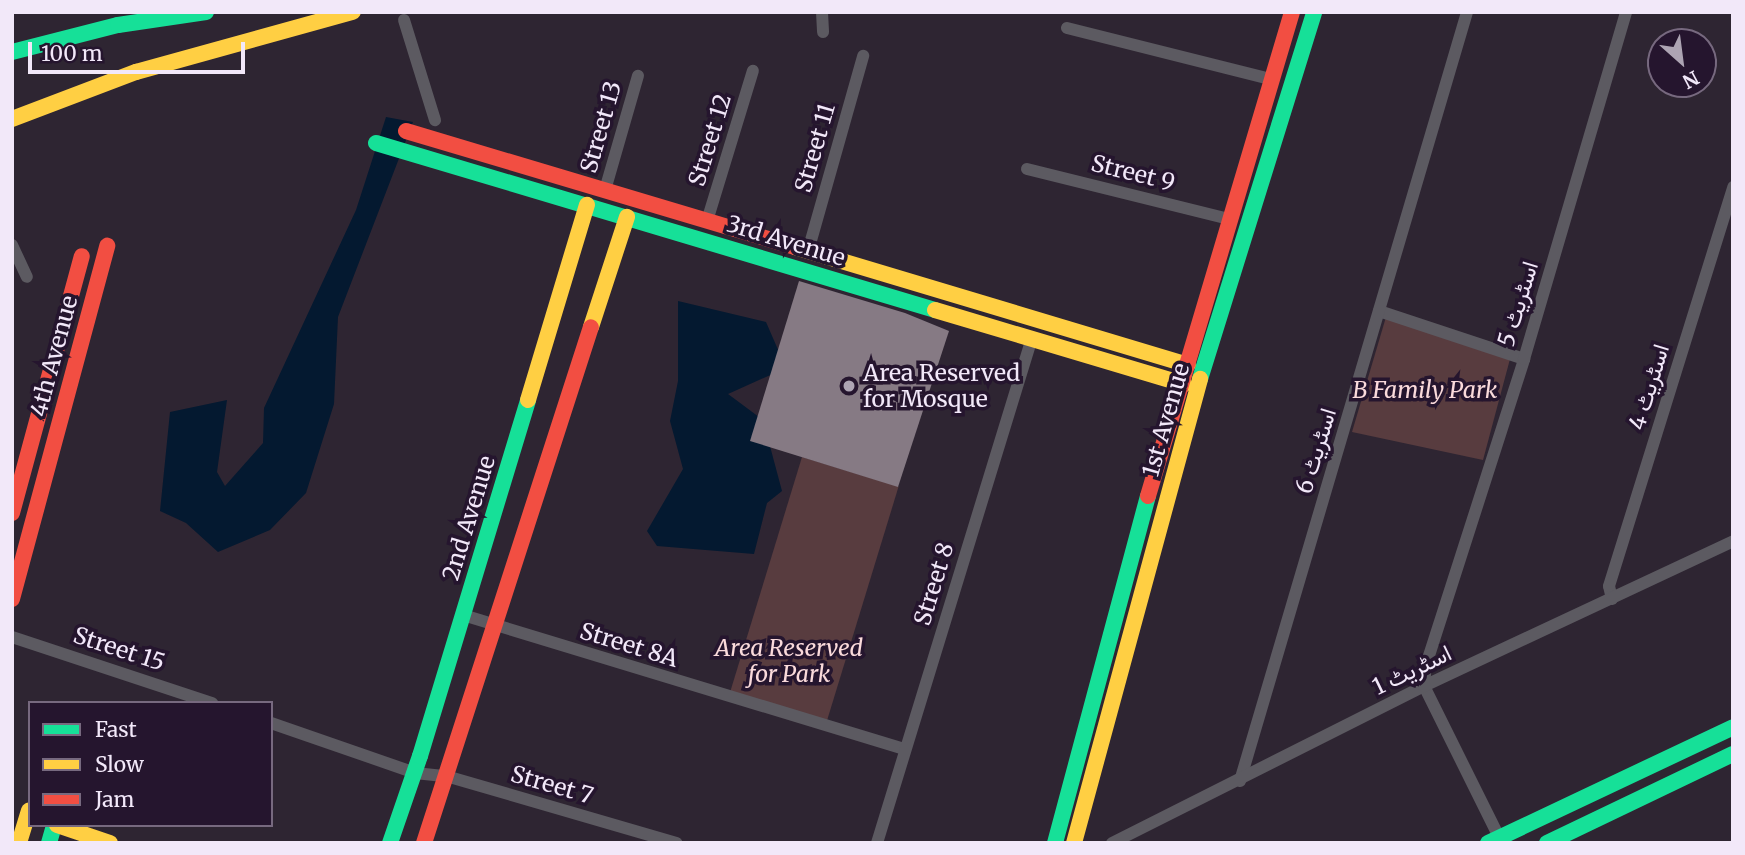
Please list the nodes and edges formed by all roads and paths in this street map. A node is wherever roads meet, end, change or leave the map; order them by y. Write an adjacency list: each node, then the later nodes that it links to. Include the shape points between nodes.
1 (205, 12): 11 (main road, via 118,25)
2 (353, 12): 16 (main road, via 136,72)
3 (822, 12): 10 (street)
4 (1292, 12): 15 (main road)
5 (1314, 12): 63 (main road, 1st Avenue, via 1199,383)
6 (1467, 12): 32 (street, اسٹریٹ 6)
7 (1626, 12): 34 (street, اسٹریٹ 5)
8 (404, 20): 17 (street)
9 (1067, 28): 15 (street)
10 (823, 32)
11 (12, 52)
12 (863, 56): 29 (street, Street 11)
13 (753, 71): 26 (street, Street 12)
14 (638, 76): 22 (street, Street 13)
15 (1270, 79): 25 (main road)
16 (12, 119)
17 (435, 120)
18 (406, 131): 22 (main road, 3rd Avenue)
19 (376, 143): 23 (main road, 3rd Avenue)
20 (1027, 169): 25 (street, Street 9)
21 (1733, 187): 40 (street, اسٹریٹ 4, via 1609,586)
22 (606, 190): 26 (main road, 3rd Avenue)
23 (587, 205): 24 (main road, 3rd Avenue); 41 (main road, 2nd Avenue)
24 (627, 217): 33 (main road, 3rd Avenue); 42 (main road)
25 (1229, 219): 35 (main road)
26 (707, 221): 29 (main road, 3rd Avenue)
27 (12, 245): 31 (street)
28 (107, 246): 39 (main road, 4th Avenue)
29 (808, 251): 35 (main road, 3rd Avenue)
30 (82, 256): 37 (main road, 4th Avenue)
31 (27, 277)
32 (1379, 311): 34 (street); 52 (street, اسٹریٹ 6)
33 (1032, 338): 36 (main road, 3rd Avenue); 48 (street, Street 8)
34 (1524, 359): 44 (street, اسٹریٹ 5, via 1426,666)
35 (1188, 365): 36 (main road)
36 (1184, 384): 62 (main road, via 1151,484)
37 (12, 513)
38 (1733, 541): 40 (street, اسٹریٹ 1)
39 (12, 598)
40 (1612, 599): 44 (street, اسٹریٹ 1)
41 (463, 615): 42 (street, Street 8A); 50 (main road, 2nd Avenue)
42 (494, 627): 48 (street, Street 8A); 51 (main road)
43 (12, 637): 45 (street, Street 15)
44 (1424, 686): 52 (street, اسٹریٹ 1); 55 (street)
45 (206, 701)
46 (273, 724): 50 (street)
47 (1733, 727): 55 (main road)
48 (905, 749): 61 (street, Street 8)
49 (1733, 754): 65 (main road)
50 (415, 773): 51 (street, Street 7); 58 (main road, 2nd Avenue)
51 (446, 776): 59 (main road); 60 (street, Street 7)
52 (1240, 780): 64 (street, اسٹریٹ 1)
53 (28, 813): 56 (main road)
54 (61, 827): 57 (main road)
55 (1493, 840)
56 (19, 841)
57 (110, 843)
58 (390, 843)
59 (424, 843)
60 (676, 843)
61 (877, 843)
62 (1055, 843)
63 (1074, 843)
64 (1112, 843)
65 (1547, 843)

